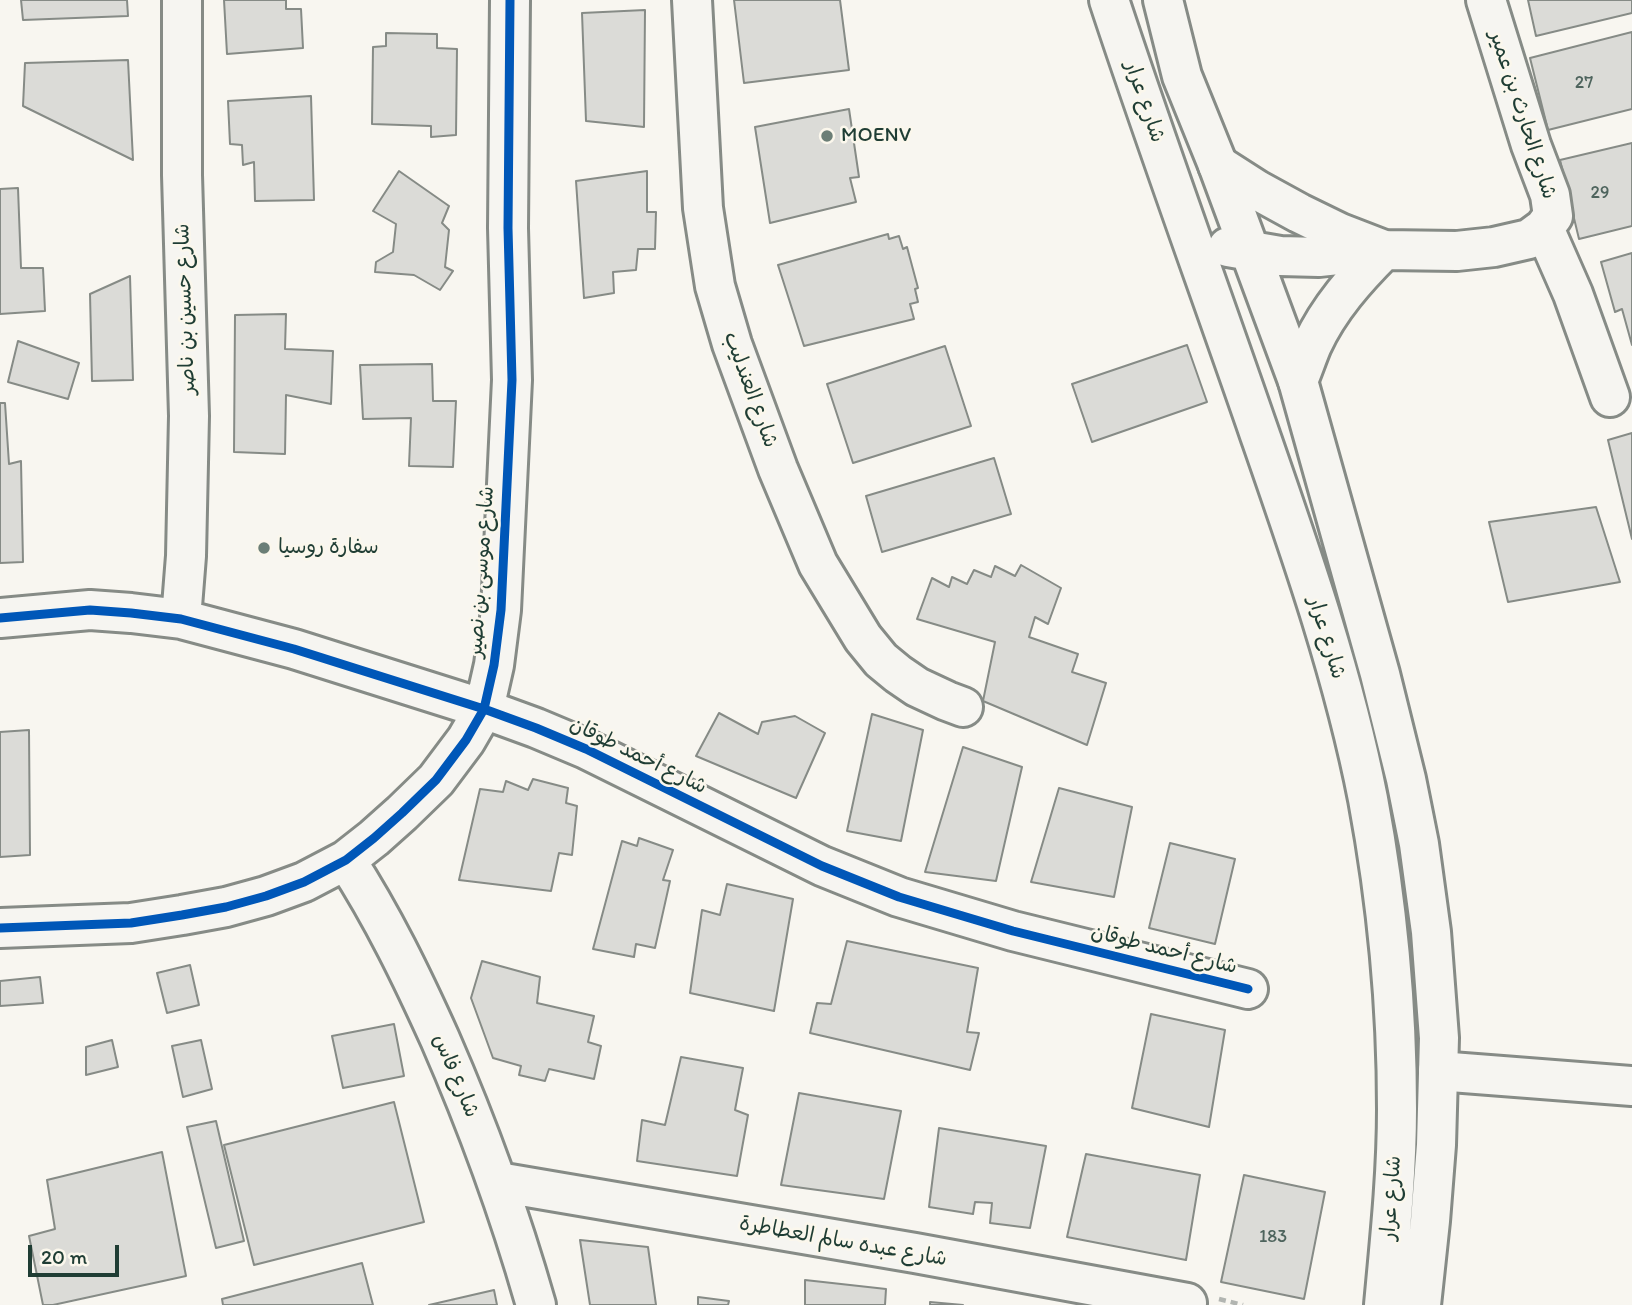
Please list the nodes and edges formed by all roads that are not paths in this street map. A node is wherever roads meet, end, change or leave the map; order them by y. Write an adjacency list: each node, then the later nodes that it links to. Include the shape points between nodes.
1 (182, 0): 15 (street, شارع حسين بن ناصر, via 189,416)
2 (510, 0): 17 (street, شارع موسى بن نصير, via 512,380 501,610)
3 (692, 0): 16 (street, شارع العندليب, via 704,208 715,286 778,469 818,564 863,638 907,680)
4 (1109, 0): 9 (street, شارع عرار)
5 (1163, 0): 7 (street, شارع عرار, via 1182,76)
6 (1486, 0): 8 (street, شارع الحارث بن عمير, via 1550,195 1553,216)
7 (1218, 165): 10 (street, شارع الحارث بن عمير, via 1298,213); 11 (street, شارع عرار)
8 (1544, 228): 10 (street, شارع الحارث بن عمير, via 1529,239 1494,247); 13 (street, شارع الحارث بن عمير)
9 (1192, 239): 11 (street); 26 (street, شارع عرار, via 1317,608 1343,692 1367,797 1388,940 1397,1109)
10 (1384, 250): 11 (street, via 1319,257); 12 (street, via 1333,309)
11 (1250, 252): 12 (street, شارع عرار)
12 (1298, 381): 21 (street, شارع عرار, via 1406,779 1431,932)
13 (1610, 397)
14 (0, 618): 15 (street, شارع أحمد طوقان, via 90,610)
15 (181, 618): 17 (street, شارع أحمد طوقان)
16 (963, 707)
17 (484, 709): 18 (street, شارع موسى بن نصير, via 436,780); 20 (street, شارع أحمد طوقان, via 586,749 822,866 899,897 1013,931)
18 (346, 860): 19 (street, شارع موسى بن نصير, via 304,882 226,907 131,923); 23 (street, شارع فاس, via 379,913 425,1006)
19 (0, 928)
20 (1248, 989)
21 (1438, 1071): 22 (street); 27 (street, شارع عرار)
22 (1632, 1086)
23 (498, 1182): 24 (street, شارع عبده سالم العطاطرة); 25 (street, شارع فاس)
24 (1187, 1303)
25 (536, 1305)
26 (1384, 1305)
27 (1421, 1305)

